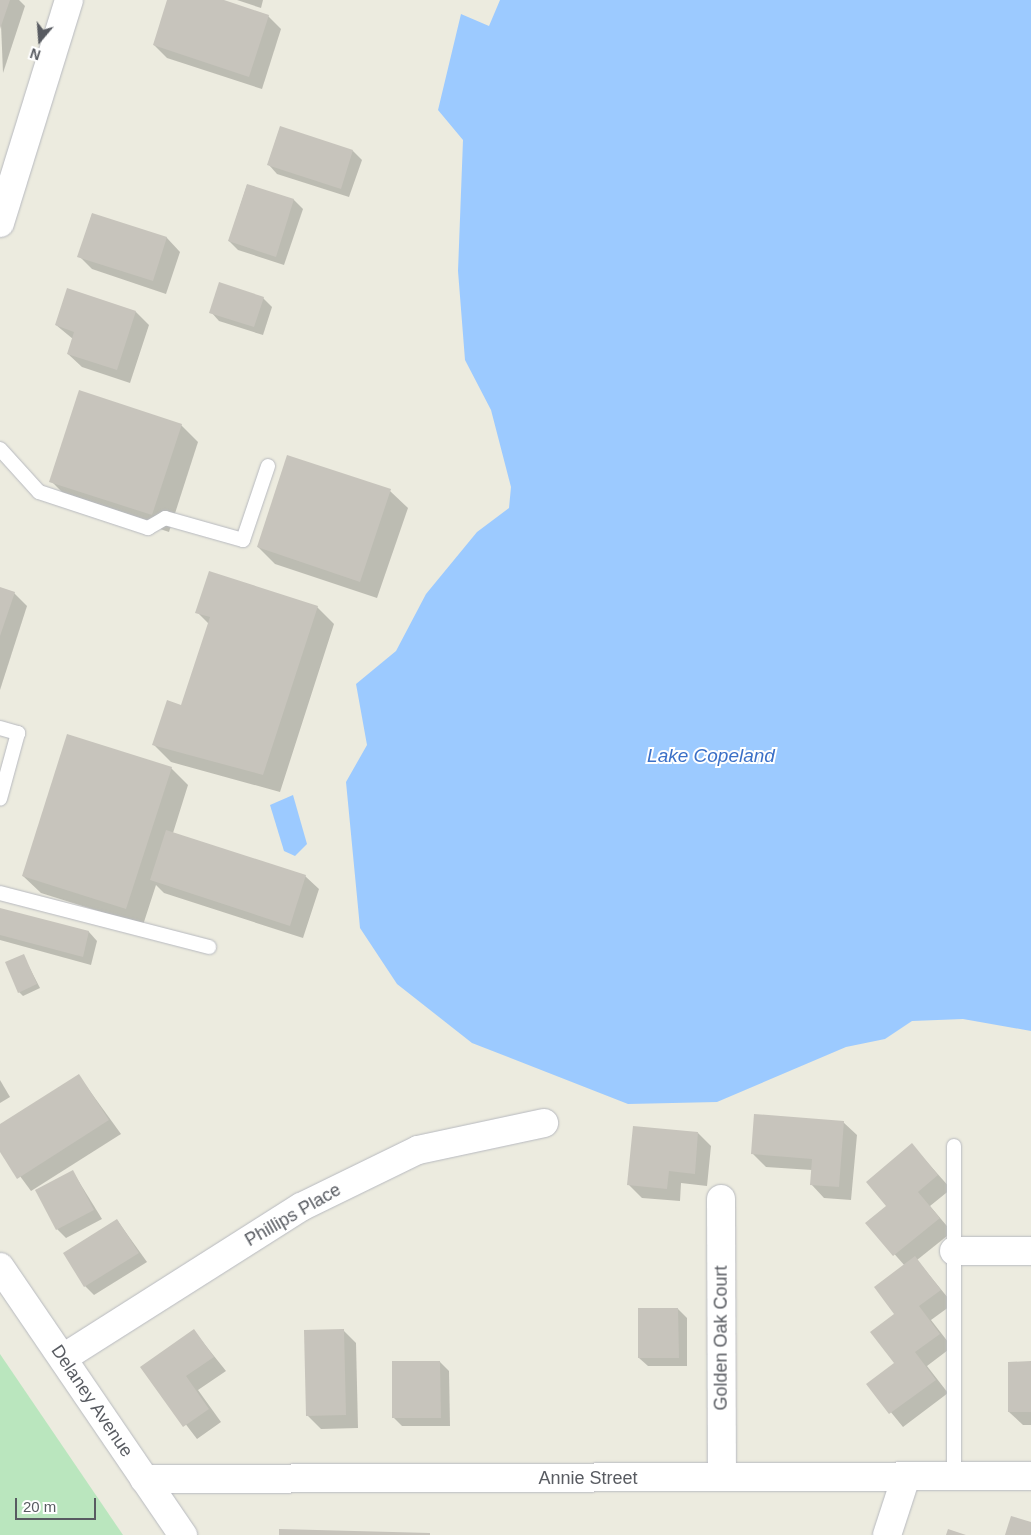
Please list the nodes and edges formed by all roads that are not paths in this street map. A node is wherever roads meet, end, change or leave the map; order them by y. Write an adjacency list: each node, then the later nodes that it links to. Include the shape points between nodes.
1 (69, 0): 2 (street)
2 (0, 223)
3 (0, 449): 4 (lane, via 39,492 148,528 165,518 243,540)
4 (268, 466)
5 (0, 728): 6 (lane, via 18,733)
6 (0, 800)
7 (0, 893): 8 (lane)
8 (209, 947)
9 (544, 1123): 15 (street, Phillips Place, via 418,1150 300,1206)
10 (954, 1146): 12 (lane)
11 (721, 1199): 18 (street, Golden Oak Court)
12 (954, 1251): 13 (street); 16 (lane)
13 (1031, 1251)
14 (0, 1267): 15 (street, Delaney Avenue)
15 (63, 1358): 20 (street, Delaney Avenue)
16 (954, 1476): 17 (street, Annie Street); 19 (street, Annie Street)
17 (1031, 1476)
18 (722, 1477): 19 (street, Annie Street); 20 (street, Annie Street)
19 (906, 1477): 22 (street)
20 (144, 1479): 21 (street, Delaney Avenue)
21 (182, 1535)
22 (887, 1535)

